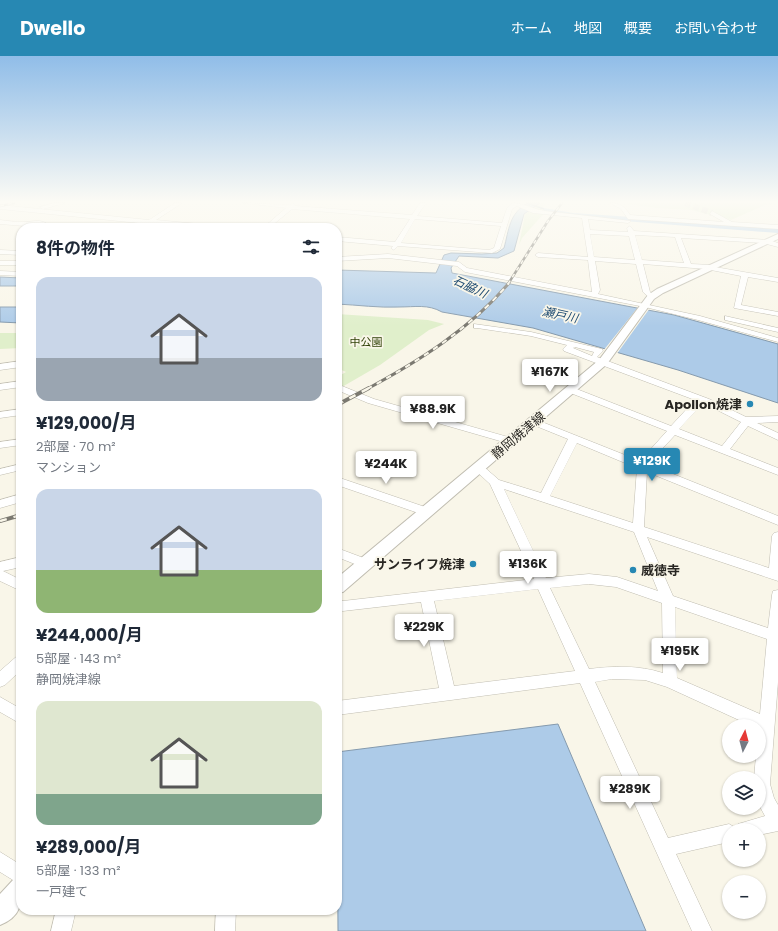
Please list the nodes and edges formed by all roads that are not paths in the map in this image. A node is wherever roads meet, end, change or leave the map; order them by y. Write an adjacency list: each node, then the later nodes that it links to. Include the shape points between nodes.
1 (396, 244): 2 (street, via 490,252 497,249); 12 (street, via 394,251 409,256)
2 (499, 244)
3 (589, 244): 11 (street)
4 (635, 244): 13 (street)
5 (680, 244): 16 (street)
6 (763, 244): 17 (main road, 静岡焼津線)
7 (0, 252): 8 (street)
8 (16, 253)
9 (538, 255): 11 (street)
10 (342, 258): 12 (street, via 378,256)
11 (591, 258): 13 (street); 22 (street, via 596,290)
12 (408, 259): 22 (street, via 456,264 468,270)
13 (640, 261): 16 (street); 23 (street)
14 (0, 263): 15 (street)
15 (16, 263)
16 (688, 265): 17 (street)
17 (710, 267): 20 (street); 23 (main road, 静岡焼津線, via 660,291)
18 (0, 273): 19 (street)
19 (16, 274)
20 (745, 274): 21 (street); 24 (street, via 737,306)
21 (778, 280)
22 (594, 296): 23 (street)
23 (648, 302): 26 (street); 27 (street); 29 (main road, 静岡焼津線)
24 (778, 314)
25 (477, 326): 29 (street, via 531,334 573,344 599,352)
26 (778, 330)
27 (778, 340)
28 (16, 358): 30 (street)
29 (601, 359): 36 (main road, 静岡焼津線); 37 (street)
30 (2, 360)
31 (16, 365): 32 (street)
32 (0, 367)
33 (16, 385): 34 (street)
34 (0, 387)
35 (342, 390): 46 (street)
36 (571, 390): 42 (main road, 静岡焼津線); 43 (street)
37 (701, 399): 41 (street); 43 (street)
38 (16, 413): 39 (street)
39 (0, 415)
40 (778, 419): 41 (street)
41 (747, 420): 44 (street); 49 (street)
42 (534, 422): 45 (street); 46 (main road, 静岡焼津線)
43 (672, 430): 49 (street); 50 (street)
44 (778, 437)
45 (574, 438): 50 (street); 57 (street)
46 (511, 441): 52 (main road, 静岡焼津線)
47 (16, 443): 48 (street)
48 (0, 445)
49 (724, 451): 54 (street)
50 (642, 465): 61 (street); 62 (street)
51 (16, 468): 53 (street)
52 (479, 468): 55 (street); 60 (main road, 静岡焼津線)
53 (0, 472)
54 (778, 472)
55 (494, 482): 57 (street); 72 (street)
56 (342, 483): 60 (street)
57 (544, 498): 62 (street)
58 (16, 499): 59 (street)
59 (0, 504)
60 (427, 512): 66 (main road, 静岡焼津線)
61 (778, 521)
62 (638, 529): 69 (street); 75 (street)
63 (778, 536): 69 (street)
64 (342, 554): 66 (street)
65 (16, 563): 67 (street)
66 (365, 563): 71 (main road, 静岡焼津線)
67 (0, 567)
68 (0, 575): 70 (street)
69 (777, 575)
70 (16, 583)
71 (342, 583)
72 (541, 584): 74 (street); 75 (street, via 610,581); 79 (street)
73 (778, 595): 77 (street)
74 (426, 596): 76 (street); 82 (street)
75 (668, 599): 77 (street); 81 (street)
76 (342, 606)
77 (774, 636): 86 (street)
78 (16, 666): 80 (street)
79 (583, 677): 81 (street, via 632,672); 82 (street); 90 (street)
80 (0, 680)
81 (670, 682): 86 (street)
82 (448, 694): 84 (street)
83 (0, 704): 85 (street)
84 (342, 707)
85 (16, 714)
86 (767, 725): 87 (street, via 763,793)
87 (778, 822): 88 (street)
88 (766, 825)
89 (722, 835): 90 (street)
90 (663, 848): 99 (street)
91 (0, 860): 92 (street)
92 (16, 872)
93 (16, 894): 94 (main road)
94 (0, 913)
95 (65, 915): 97 (street)
96 (226, 915): 98 (street)
97 (61, 931)
98 (225, 931)
99 (702, 931)

